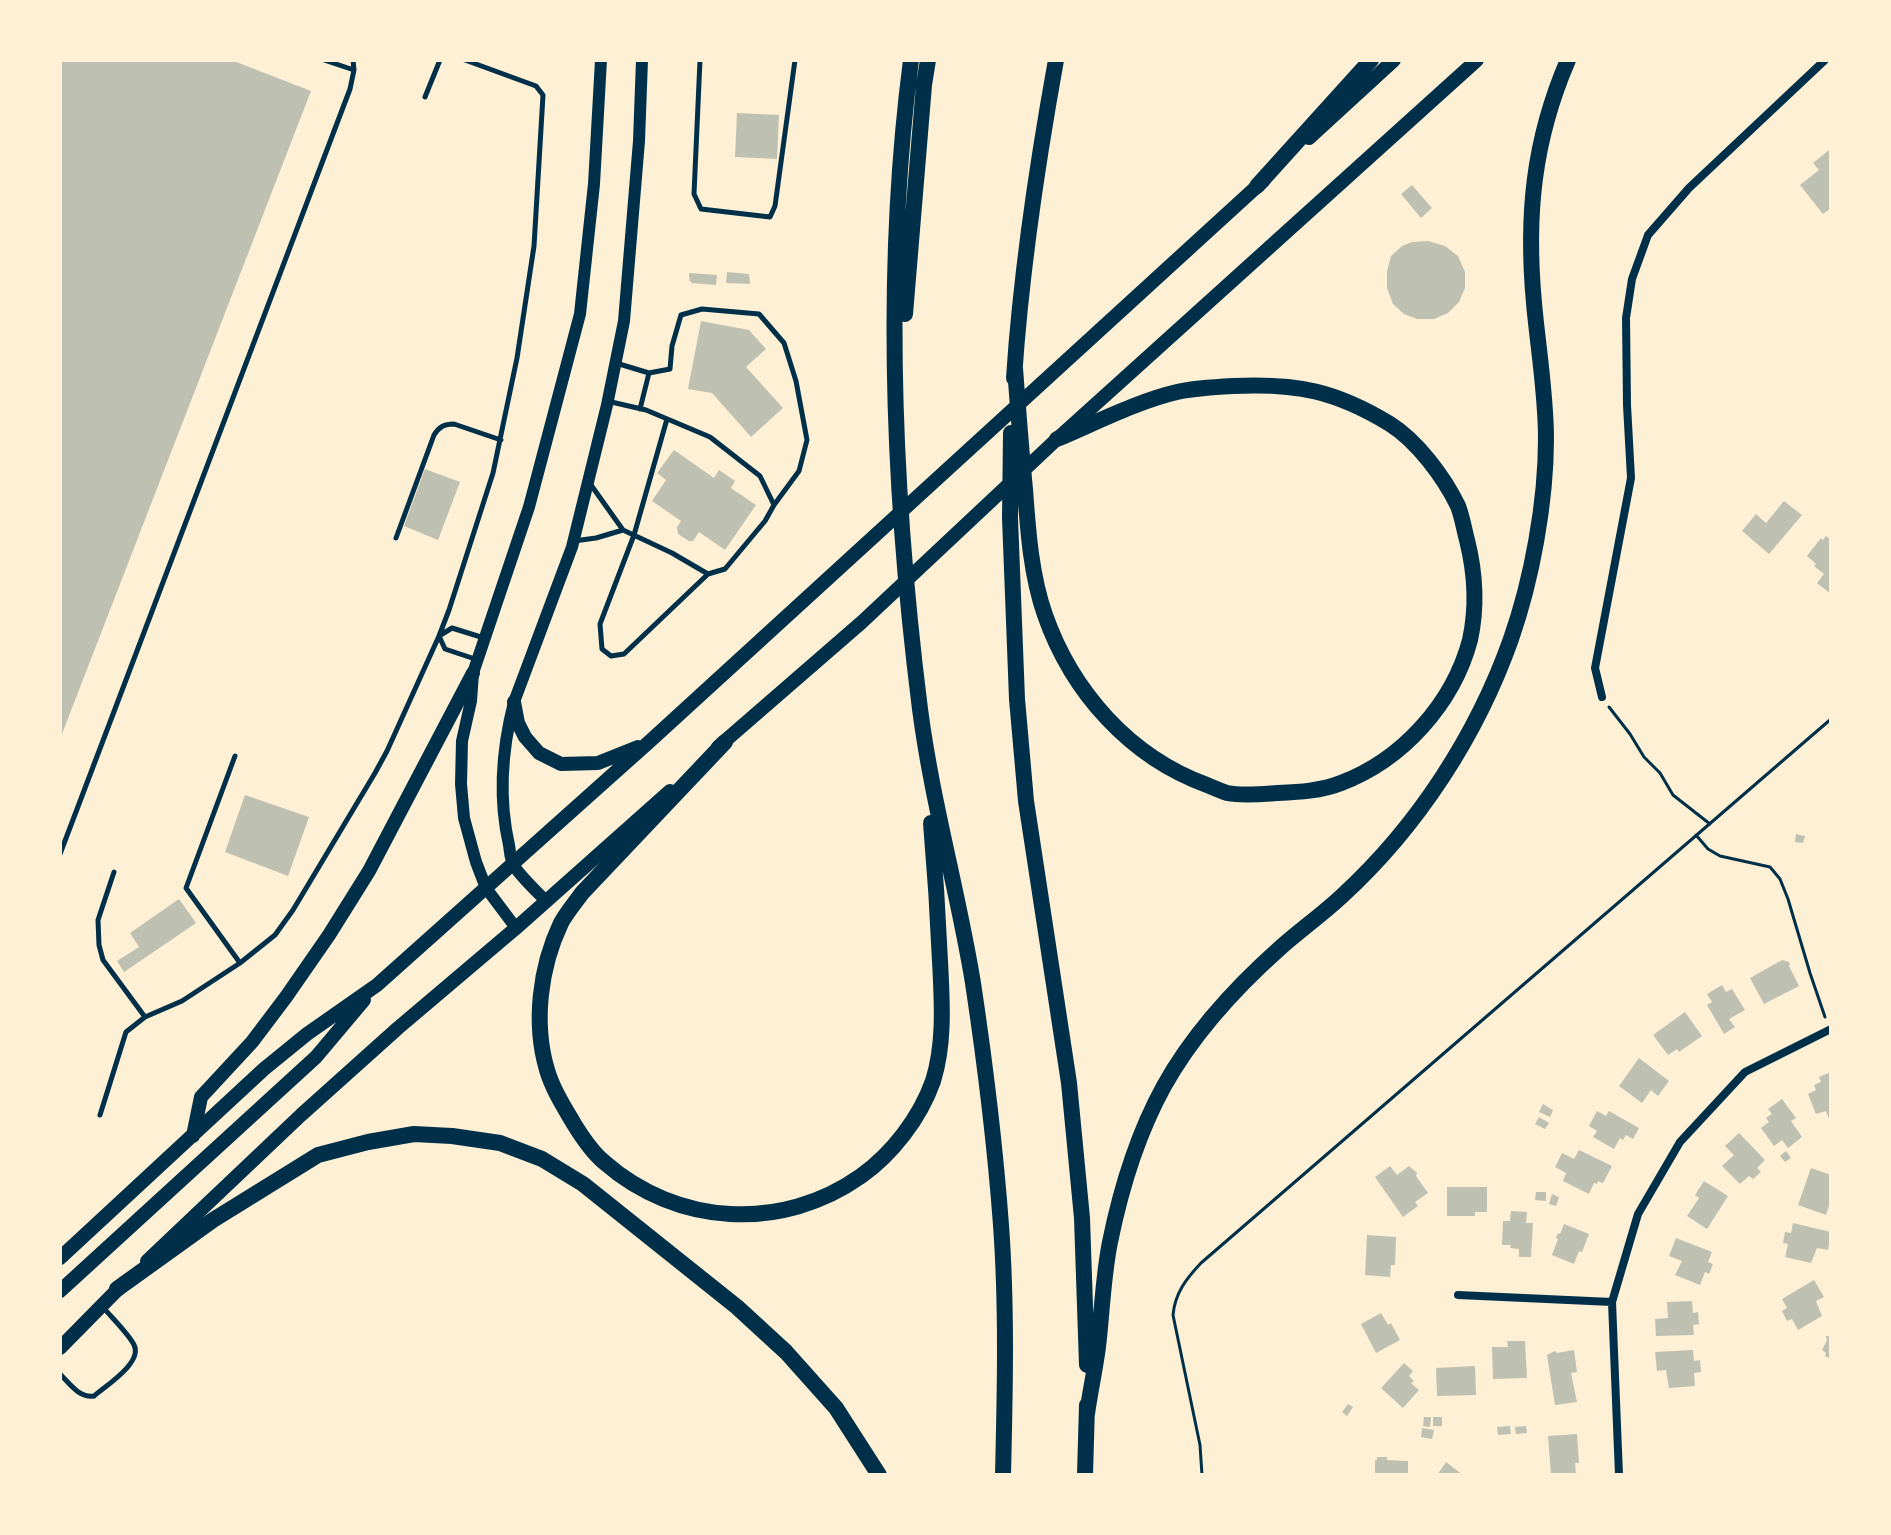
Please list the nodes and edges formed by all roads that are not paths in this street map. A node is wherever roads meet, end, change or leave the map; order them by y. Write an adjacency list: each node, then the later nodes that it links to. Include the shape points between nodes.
1 (324, 60): 18 (lane)
2 (353, 60): 18 (lane)
3 (440, 60): 19 (lane)
4 (465, 60): 29 (lane, via 536,86 543,95 534,246)
5 (601, 60): 39 (main road, via 580,314 529,507)
6 (642, 60): 22 (main road, via 624,321)
7 (700, 60): 8 (lane, via 694,194 701,209 770,217)
8 (795, 60)
9 (911, 60): 30 (highway, via 898,203)
10 (928, 60): 30 (highway, via 905,309)
11 (1056, 60): 20 (highway)
12 (1063, 60): 20 (highway)
13 (1371, 60): 21 (highway)
14 (1394, 60): 21 (main road)
15 (1477, 60): 28 (main road)
16 (1568, 60): 67 (highway, via 1545,127 1531,198 1546,440 1531,568 1511,639 1457,753 1422,807 1387,852 1241,985 1201,1030 1165,1085 1138,1139 1122,1191 1109,1246)
17 (1825, 60): 41 (street, via 1689,188 1648,235 1632,279 1626,318 1631,478 1595,668)
18 (354, 70): 47 (lane)
19 (425, 97)
20 (1041, 140): 23 (highway)
21 (1257, 186): 44 (main road)
22 (615, 363): 24 (lane); 25 (main road)
23 (1015, 368): 28 (highway, via 1031,556 1044,612 1062,656 1115,728 1188,779 1228,793 1269,794 1337,785 1369,771 1401,749 1432,715 1469,640 1475,601 1470,552 1458,508 1434,466 1402,432 1363,407 1273,384 1177,392); 67 (highway, via 1010,518 1017,699 1026,801 1069,1083 1082,1218)
24 (649, 373): 26 (lane); 32 (lane, via 670,369 681,315 702,309 759,314 784,343 807,440 799,471)
25 (607, 401): 26 (lane); 31 (main road)
26 (640, 409): 27 (lane)
27 (667, 419): 32 (lane, via 710,437 760,476); 34 (lane)
28 (1057, 439): 45 (main road)
29 (501, 440): 35 (lane, via 454,424 439,428); 38 (lane)
30 (898, 472): 43 (highway)
31 (588, 481): 33 (lane); 36 (main road)
32 (774, 505): 37 (lane, via 725,569)
33 (623, 530): 34 (lane); 36 (lane)
34 (634, 535): 37 (lane); 37 (lane, via 600,624 602,649 611,656 624,654)
35 (396, 538)
36 (574, 541): 42 (main road)
37 (708, 574)
38 (439, 636): 39 (lane, via 452,628); 40 (lane, via 445,649); 53 (lane, via 387,751 293,910 275,935)
39 (485, 638): 40 (main road)
40 (476, 666): 50 (main road, via 462,741 461,784 469,841); 58 (main road, via 369,871 286,997 201,1097)
41 (1602, 697)
42 (514, 702): 44 (main road, via 525,737 539,753 561,764 598,763); 48 (main road, via 502,785)
43 (921, 714): 45 (highway, via 942,1005 932,1082 897,1143 847,1186 780,1212 740,1215 668,1202 603,1161 561,1103 547,1070 540,1028 548,957 562,921 582,893); 69 (highway, via 989,1094 1006,1362)
44 (649, 742): 48 (main road)
45 (725, 742): 51 (main road)
46 (235, 756): 53 (lane, via 186,888)
47 (60, 852)
48 (513, 864): 50 (main road); 51 (main road)
49 (114, 872): 55 (lane, via 98,920 99,945 103,960)
50 (486, 888): 52 (main road); 54 (main road)
51 (546, 901): 52 (main road)
52 (516, 928): 60 (main road, via 365,1057)
53 (240, 963): 55 (lane, via 182,1001)
54 (377, 985): 58 (main road, via 264,1069); 61 (main road, via 316,1057)
55 (145, 1017): 57 (lane, via 126,1032)
56 (1830, 1029): 63 (street, via 1745,1072 1680,1142 1638,1214)
57 (100, 1115)
58 (193, 1136): 59 (main road)
59 (60, 1258)
60 (117, 1289): 64 (main road); 68 (highway, via 213,1220 318,1155 414,1134 500,1143 542,1159 583,1184 737,1307 836,1408)
61 (60, 1291)
62 (1458, 1295): 63 (street)
63 (1612, 1302): 71 (street)
64 (102, 1306): 65 (main road); 66 (lane, via 135,1346 131,1364 94,1396 79,1393)
65 (60, 1348)
66 (60, 1374)
67 (1087, 1414): 70 (highway)
68 (879, 1475)
69 (1003, 1475)
70 (1085, 1475)
71 (1619, 1475)

